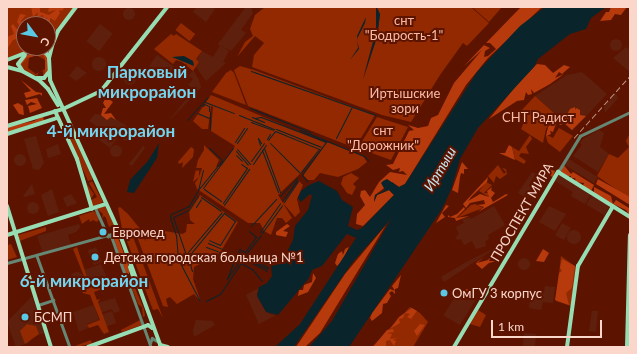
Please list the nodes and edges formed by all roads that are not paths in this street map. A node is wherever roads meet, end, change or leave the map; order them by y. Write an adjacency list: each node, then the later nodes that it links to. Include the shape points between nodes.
1 (75, 7): 3 (main road); 6 (main road, via 56,36)
2 (165, 8): 13 (main road, via 103,89)
3 (56, 31)
4 (20, 56): 7 (main road)
5 (25, 56): 10 (main road, via 18,63)
6 (49, 58): 9 (main road)
7 (7, 60)
8 (7, 67): 10 (main road)
9 (49, 70): 11 (main road, via 45,77); 12 (main road)
10 (22, 71): 11 (main road)
11 (36, 78): 12 (main road)
12 (56, 99): 13 (main road)
13 (62, 109): 14 (main road); 20 (main road)
14 (55, 112): 16 (main road); 17 (main road)
15 (630, 112): 23 (street, ПРОСПЕКТ МИРА, via 583,134)
16 (45, 115): 18 (main road, via 44,119); 19 (main road)
17 (57, 118): 18 (main road); 22 (main road)
18 (47, 122): 21 (main road)
19 (7, 126)
20 (72, 131): 22 (main road); 25 (main road)
21 (7, 134)
22 (66, 138): 24 (main road, via 77,159)
23 (558, 172): 27 (main road); 55 (main road, ПРОСПЕКТ МИРА)
24 (90, 203): 28 (main road); 29 (main road)
25 (105, 204): 28 (main road); 31 (main road)
26 (7, 206): 32 (main road)
27 (613, 206): 30 (main road); 56 (main road, via 577,267)
28 (94, 210): 29 (main road); 34 (street)
29 (85, 212): 32 (main road)
30 (630, 217)
31 (118, 232): 34 (street); 40 (main road)
32 (16, 234): 33 (main road); 37 (main road)
33 (8, 235)
34 (110, 235): 36 (street); 44 (street)
35 (630, 235): 57 (main road)
36 (37, 256): 37 (street); 41 (street)
37 (23, 257): 38 (street); 42 (main road)
38 (7, 262)
39 (630, 265): 57 (main road)
40 (138, 288): 43 (main road); 53 (main road)
41 (53, 300): 42 (street); 50 (street)
42 (38, 305): 49 (main road)
43 (149, 320): 45 (main road, via 149,324); 46 (main road)
44 (143, 321): 45 (street); 45 (street)
45 (142, 327): 46 (main road, via 150,325); 48 (street); 51 (main road)
46 (154, 332): 47 (main road)
47 (157, 341): 48 (street, via 152,338); 53 (main road)
48 (150, 343): 52 (street)
49 (51, 347)
50 (70, 347)
51 (87, 347)
52 (151, 347)
53 (161, 347): 54 (main road)
54 (168, 347)
55 (454, 347)
56 (567, 347)
57 (627, 347)

